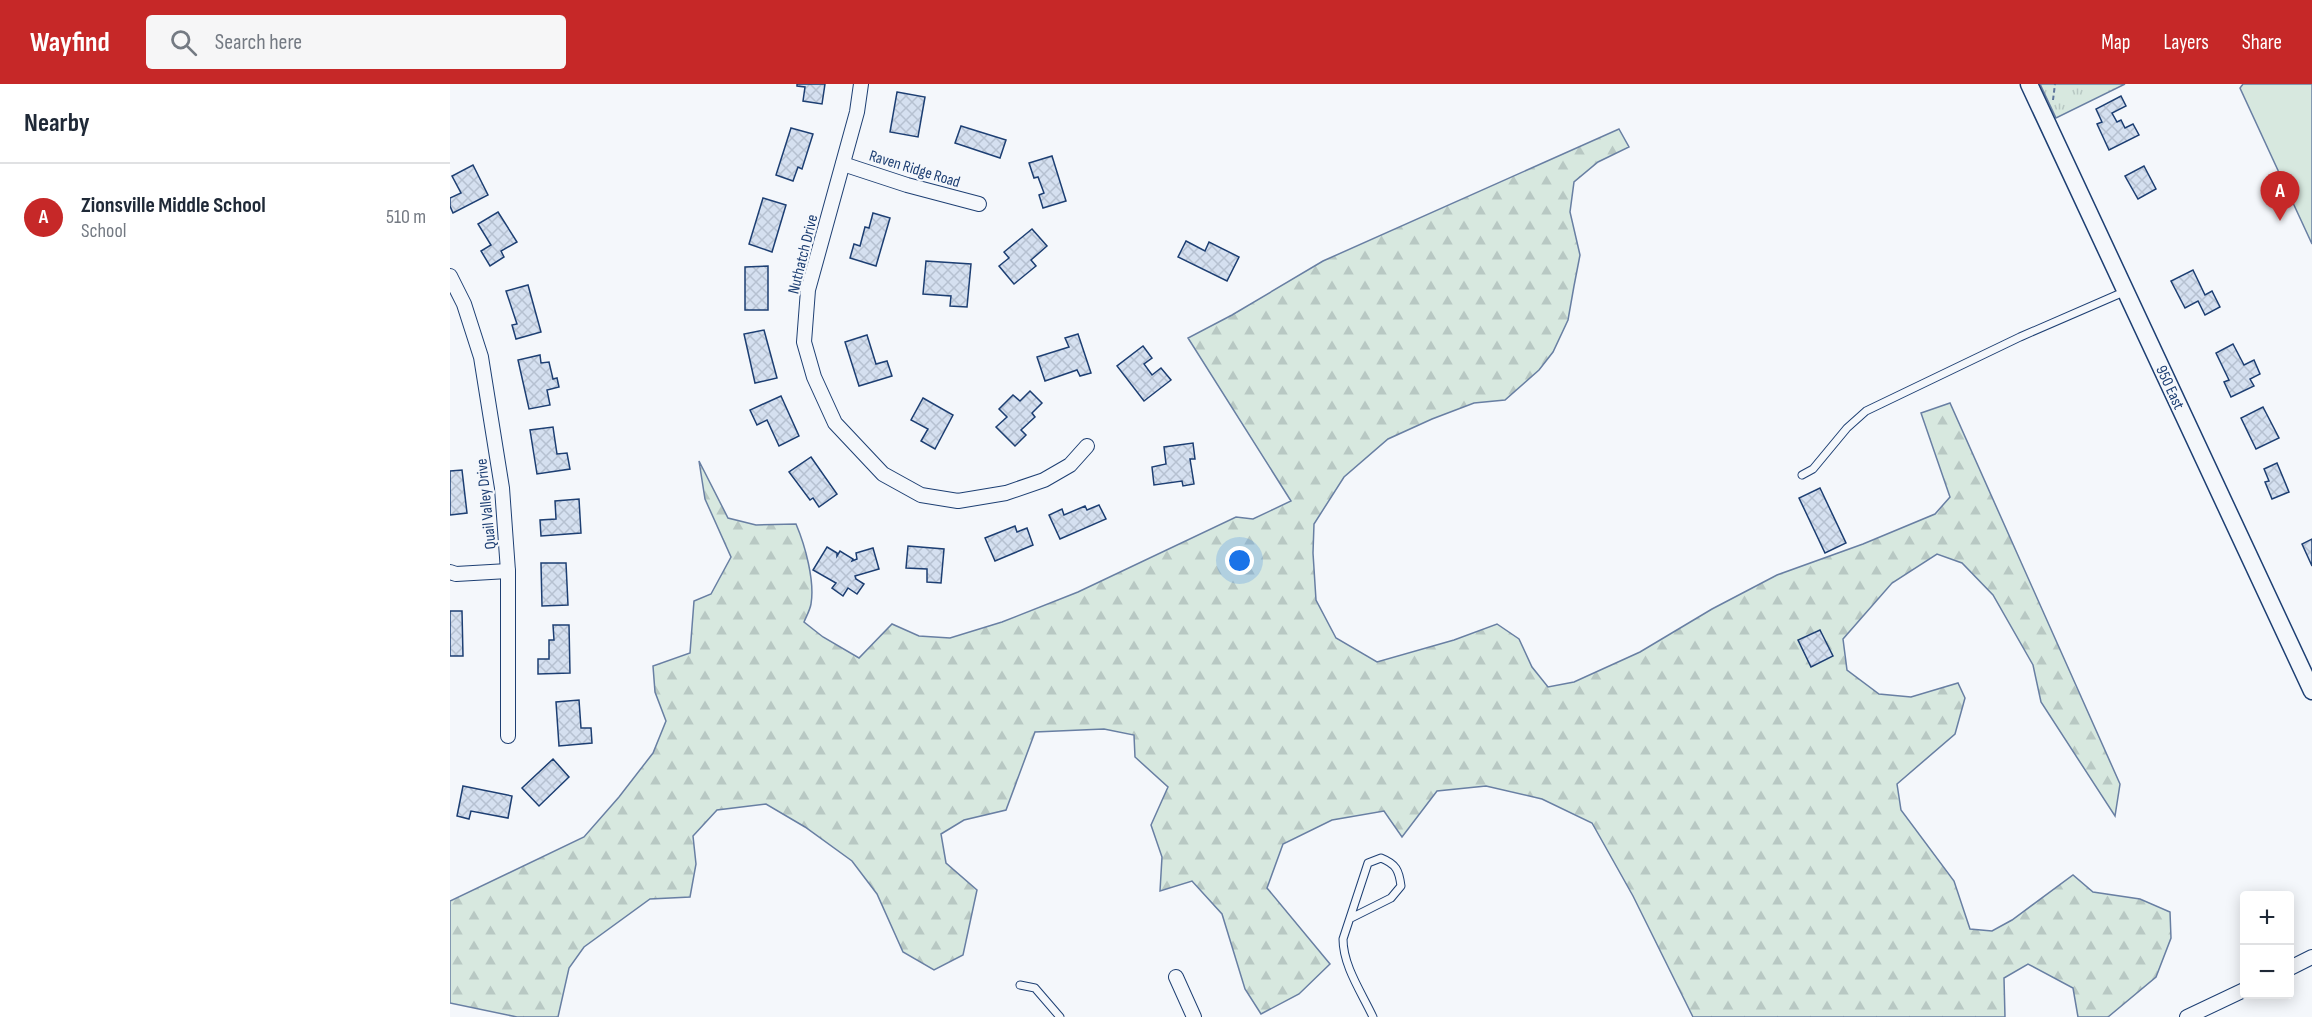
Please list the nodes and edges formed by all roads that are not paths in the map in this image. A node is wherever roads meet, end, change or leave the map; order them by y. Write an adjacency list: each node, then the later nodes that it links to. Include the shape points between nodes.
1 (861, 84): 3 (street, Nuthatch Drive)
2 (2029, 84): 6 (street, 950 East)
3 (843, 164): 4 (street, Raven Ridge Road); 9 (street, Nuthatch Drive, via 808,290 804,342 814,377 835,423 883,474 921,495 958,501 1006,494 1044,480 1070,465)
4 (979, 204)
5 (450, 276): 7 (street, Quail Valley Drive)
6 (2126, 291): 10 (lane, via 1866,411 1813,469); 13 (street, 950 East)
7 (464, 304): 8 (street); 11 (street, Quail Valley Drive, via 481,357 502,488)
8 (450, 309)
9 (1087, 446)
10 (1802, 475)
11 (508, 571): 12 (street); 14 (street, Quail Valley Drive)
12 (450, 572)
13 (2312, 691)
14 (508, 736)
15 (1351, 918): 15 (lane, via 1368,863 1381,858 1394,864 1401,886 1391,898); 23 (lane, via 1343,950)
16 (2312, 957): 17 (street)
17 (2294, 966)
18 (1176, 978): 22 (street)
19 (1020, 985): 21 (lane, via 1035,988)
20 (2240, 992): 24 (street)
21 (1060, 1017)
22 (1194, 1017)
23 (1373, 1017)
24 (2187, 1017)

